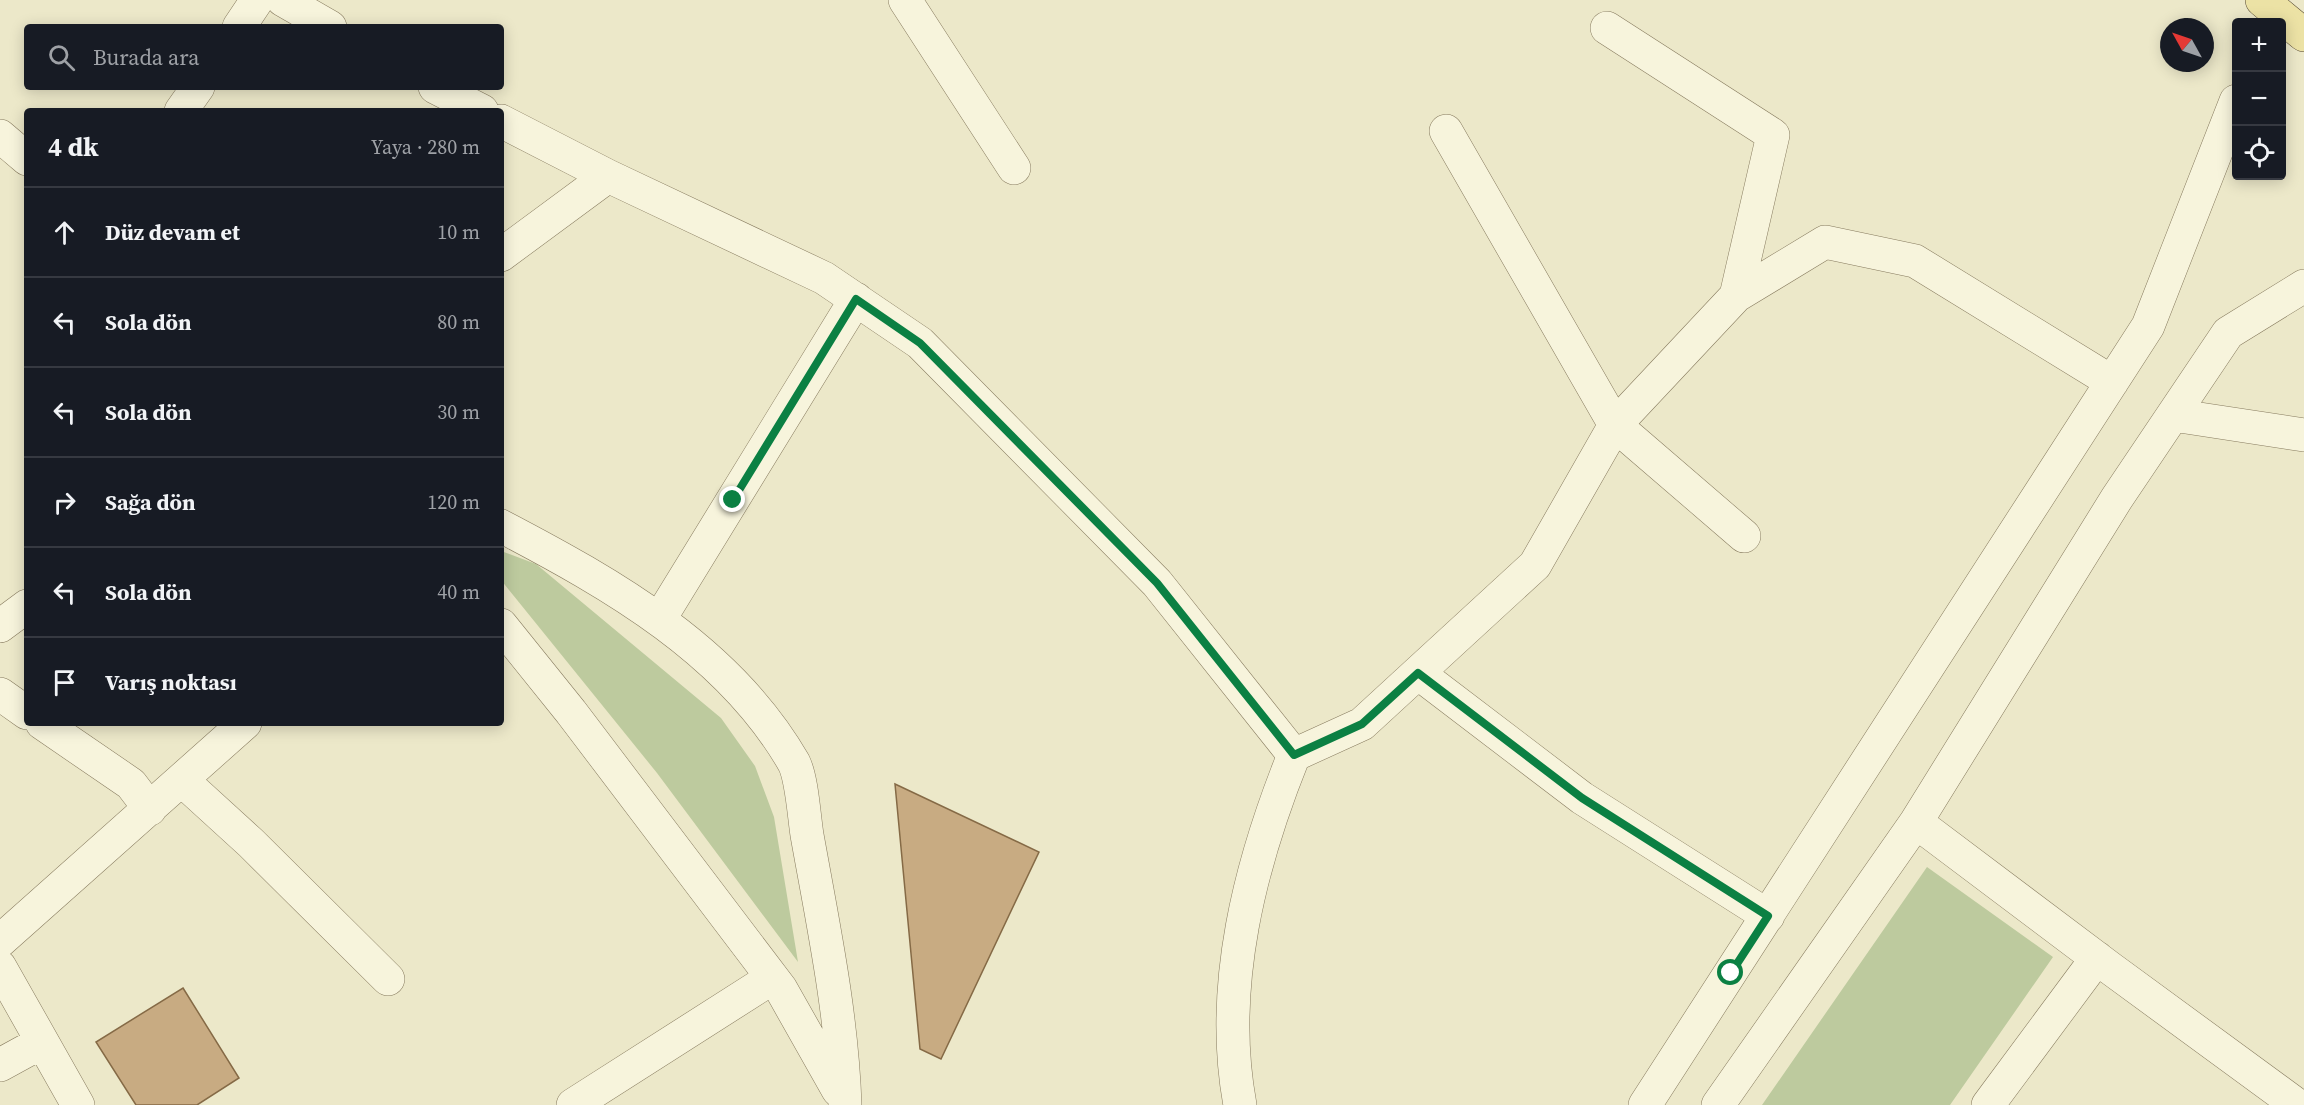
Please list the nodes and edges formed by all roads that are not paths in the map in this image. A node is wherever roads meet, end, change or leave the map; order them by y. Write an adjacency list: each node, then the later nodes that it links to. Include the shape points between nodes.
1 (257, 0): 5 (street)
2 (283, 0): 6 (street)
3 (905, 0): 16 (street)
4 (2267, 10): 8 (main road)
5 (241, 24)
6 (325, 24)
7 (1607, 28): 20 (street, via 1773,135)
8 (2304, 35)
9 (196, 90): 11 (street)
10 (441, 90): 12 (street)
11 (183, 108)
12 (476, 108)
13 (2232, 111): 22 (street, via 2148,326)
14 (504, 123): 17 (street)
15 (1446, 131): 24 (street)
16 (1014, 168)
17 (608, 176): 18 (street); 21 (street, via 824,278)
18 (504, 253)
19 (2304, 286): 23 (street, via 2228,333)
20 (1736, 296): 22 (street, via 1825,242 1915,261); 24 (street)
21 (856, 299): 29 (street); 37 (street, via 920,343 1157,583)
22 (2112, 382): 41 (street)
23 (2173, 415): 25 (street); 40 (street, via 2117,498)
24 (1615, 425): 27 (street); 32 (street, via 1535,565)
25 (2304, 435)
26 (504, 528): 29 (street, via 588,572)
27 (1744, 536)
28 (24, 608): 30 (street)
29 (659, 620): 49 (street, via 740,688 795,765 832,972)
30 (0, 626)
31 (504, 630): 45 (street, via 572,712)
32 (1418, 673): 37 (street, via 1362,724); 41 (street, via 1582,798)
33 (0, 694): 34 (street)
34 (24, 710)
35 (46, 726): 39 (street, via 131,784)
36 (242, 726): 38 (street)
37 (1294, 755): 52 (street, via 1273,807 1241,932 1233,1005)
38 (183, 781): 39 (street); 46 (street)
39 (150, 809): 42 (street)
40 (1916, 822): 43 (street); 54 (street)
41 (1768, 916): 53 (street)
42 (0, 941)
43 (2097, 958): 55 (street); 56 (street)
44 (0, 967): 47 (street)
45 (772, 978): 49 (street); 51 (street)
46 (388, 979)
47 (42, 1042): 48 (street); 50 (street)
48 (0, 1065)
49 (845, 1103)
50 (78, 1105)
51 (573, 1105)
52 (1240, 1105)
53 (1645, 1105)
54 (1719, 1105)
55 (1988, 1105)
56 (2297, 1105)

